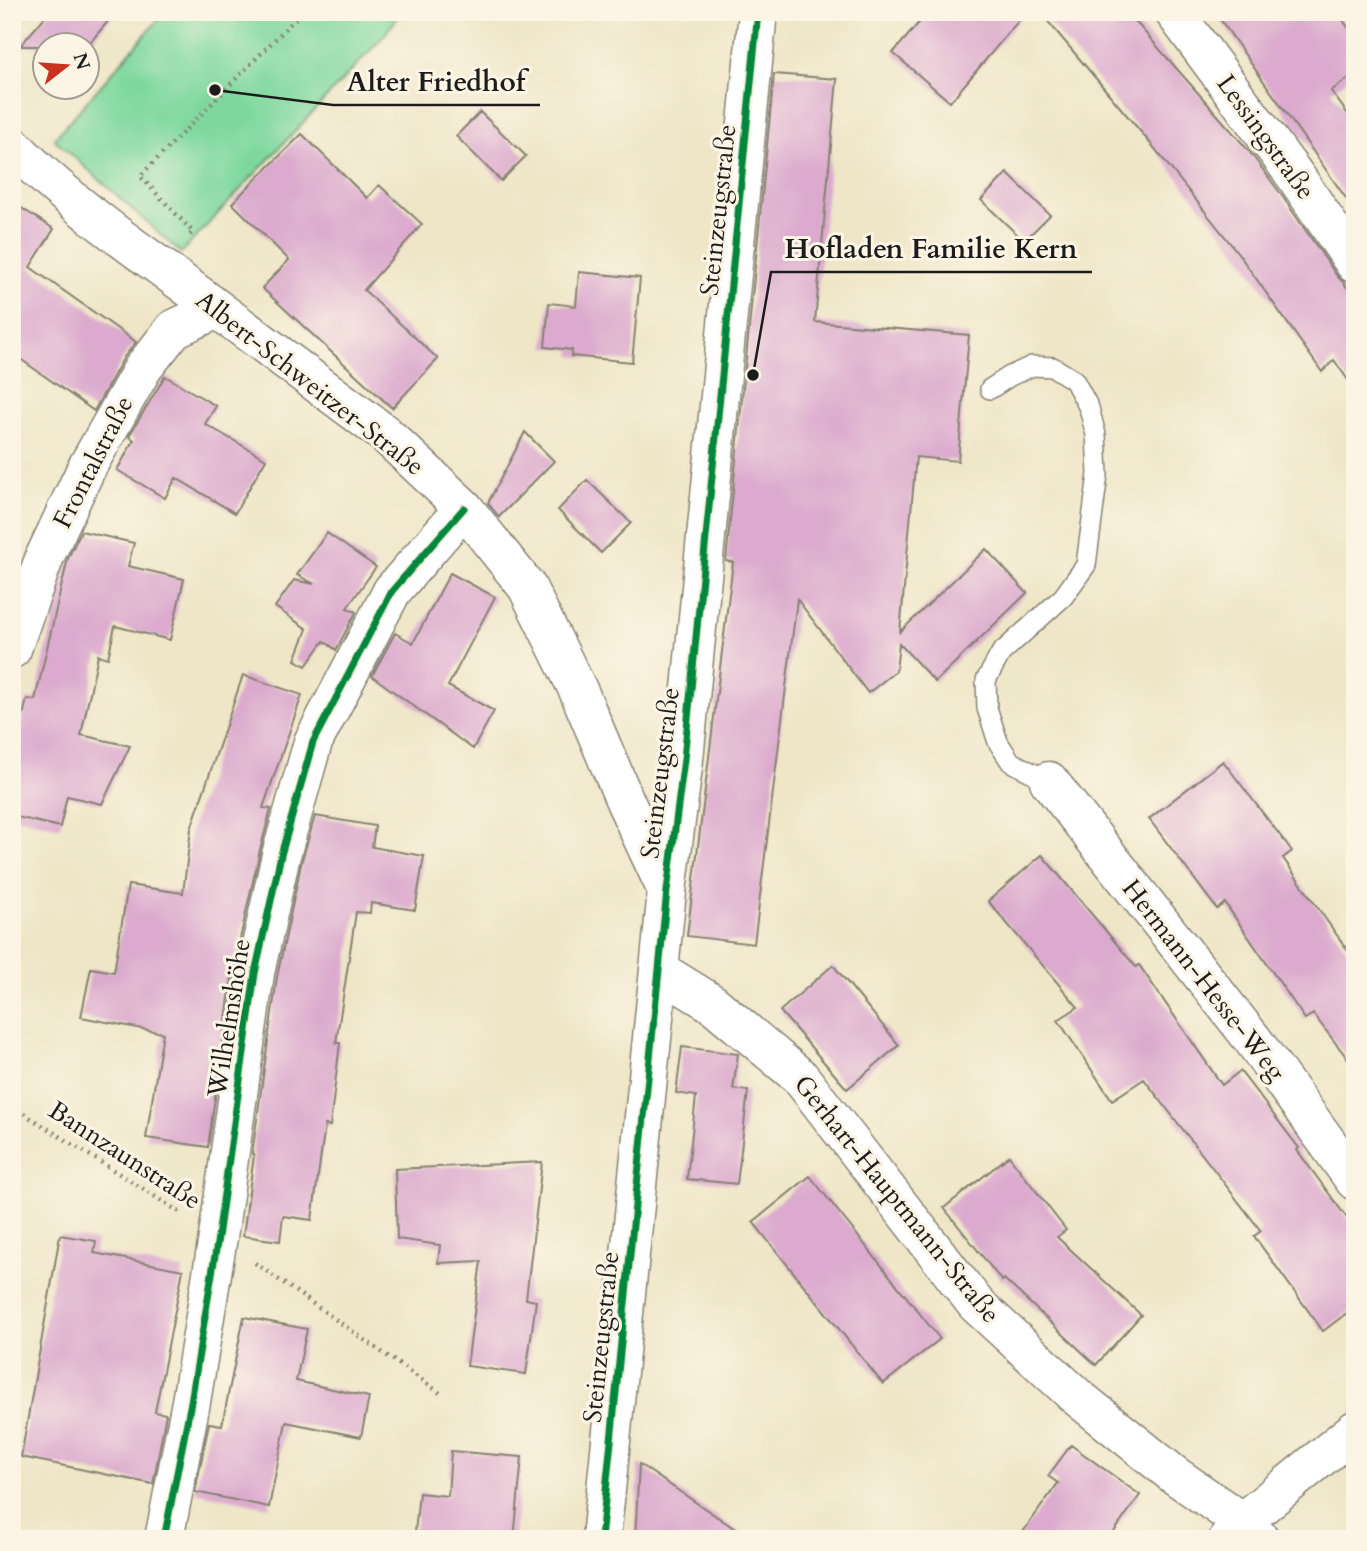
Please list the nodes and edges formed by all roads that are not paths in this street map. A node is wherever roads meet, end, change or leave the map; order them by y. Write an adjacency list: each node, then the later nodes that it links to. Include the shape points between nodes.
1 (758, 12): 10 (street, Steinzeugstraße)
2 (1174, 12): 4 (street, Lessingstraße)
3 (12, 145): 5 (street, Albert-Schweitzer-Straße, via 116,234)
4 (1355, 264)
5 (217, 309): 7 (street, Albert-Schweitzer-Straße, via 385,434); 8 (street, Frontalstraße, via 174,329 143,368 87,467 46,556)
6 (990, 389): 9 (lane, via 1032,366 1053,367 1074,380 1089,408 1096,435 1098,474 1086,565 1063,597 1001,653 986,680 987,708 998,742 1011,762)
7 (464, 508): 10 (street, Albert-Schweitzer-Straße, via 527,587); 15 (street, Wilhelmshöhe, via 392,591 313,742 281,855 255,974 218,1237)
8 (12, 649)
9 (1049, 781): 12 (street, Hermann-Hesse-Weg, via 1253,1040)
10 (667, 891): 11 (street, Steinzeugstraße)
11 (660, 971): 14 (street, Gerhart-Hauptmann-Straße, via 713,1004 800,1077 976,1304 1076,1396); 16 (street, Steinzeugstraße)
12 (1355, 1181)
13 (1355, 1430): 14 (street)
14 (1244, 1533)
15 (163, 1539)
16 (601, 1539)

